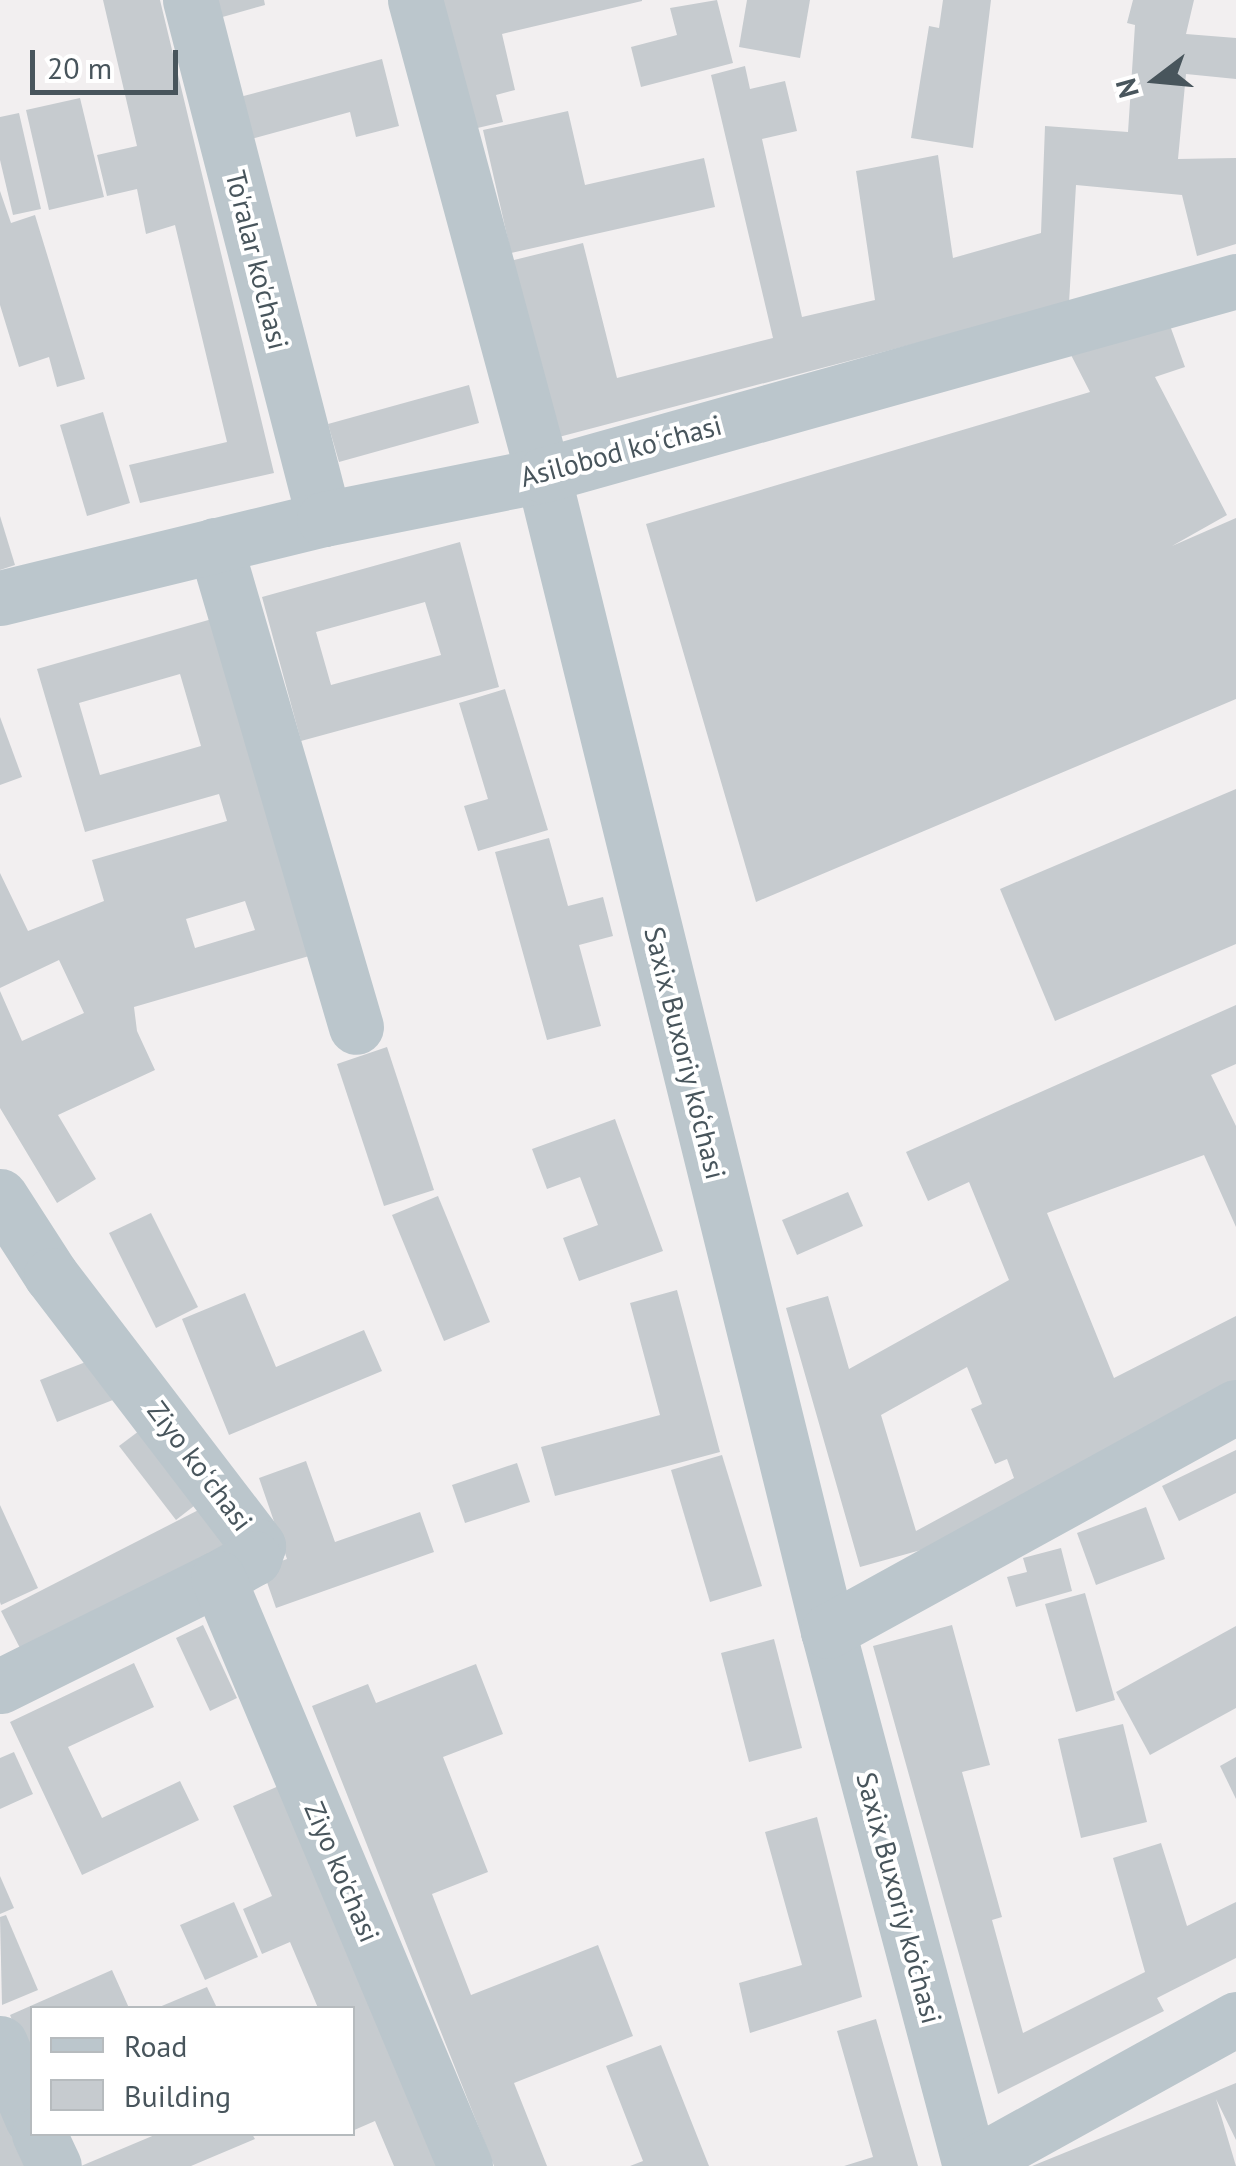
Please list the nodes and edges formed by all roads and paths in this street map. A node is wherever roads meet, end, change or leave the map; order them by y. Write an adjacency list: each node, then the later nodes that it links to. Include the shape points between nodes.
1 (190, 0): 5 (street, To'ralar ko'chasi)
2 (416, 0): 4 (street, Saxix Buxoriy ko‘chasi)
3 (1236, 281): 4 (street, Asilobod koʻchasi)
4 (543, 475): 5 (street, Asilobod koʻchasi); 12 (street, Saxix Buxoriy ko‘chasi)
5 (324, 519): 6 (street, Asilobod koʻchasi)
6 (215, 545): 7 (street, Asilobod koʻchasi); 8 (street)
7 (0, 598)
8 (356, 1027)
9 (0, 1196): 11 (street, Ziyo koʻchasi, via 51,1275 251,1529 258,1546 254,1558)
10 (1236, 1408): 12 (street)
11 (218, 1578): 13 (street, Ziyo koʻchasi); 19 (street, Ziyo ko'chasi)
12 (828, 1631): 20 (street, Saxix Buxoriy ko‘chasi)
13 (0, 1686)
14 (1236, 2019): 20 (street, Saxix Buxoriy ko‘chasi)
15 (0, 2043): 16 (street)
16 (30, 2113)
17 (40, 2136): 18 (street)
18 (54, 2166)
19 (465, 2166)
20 (970, 2166)

